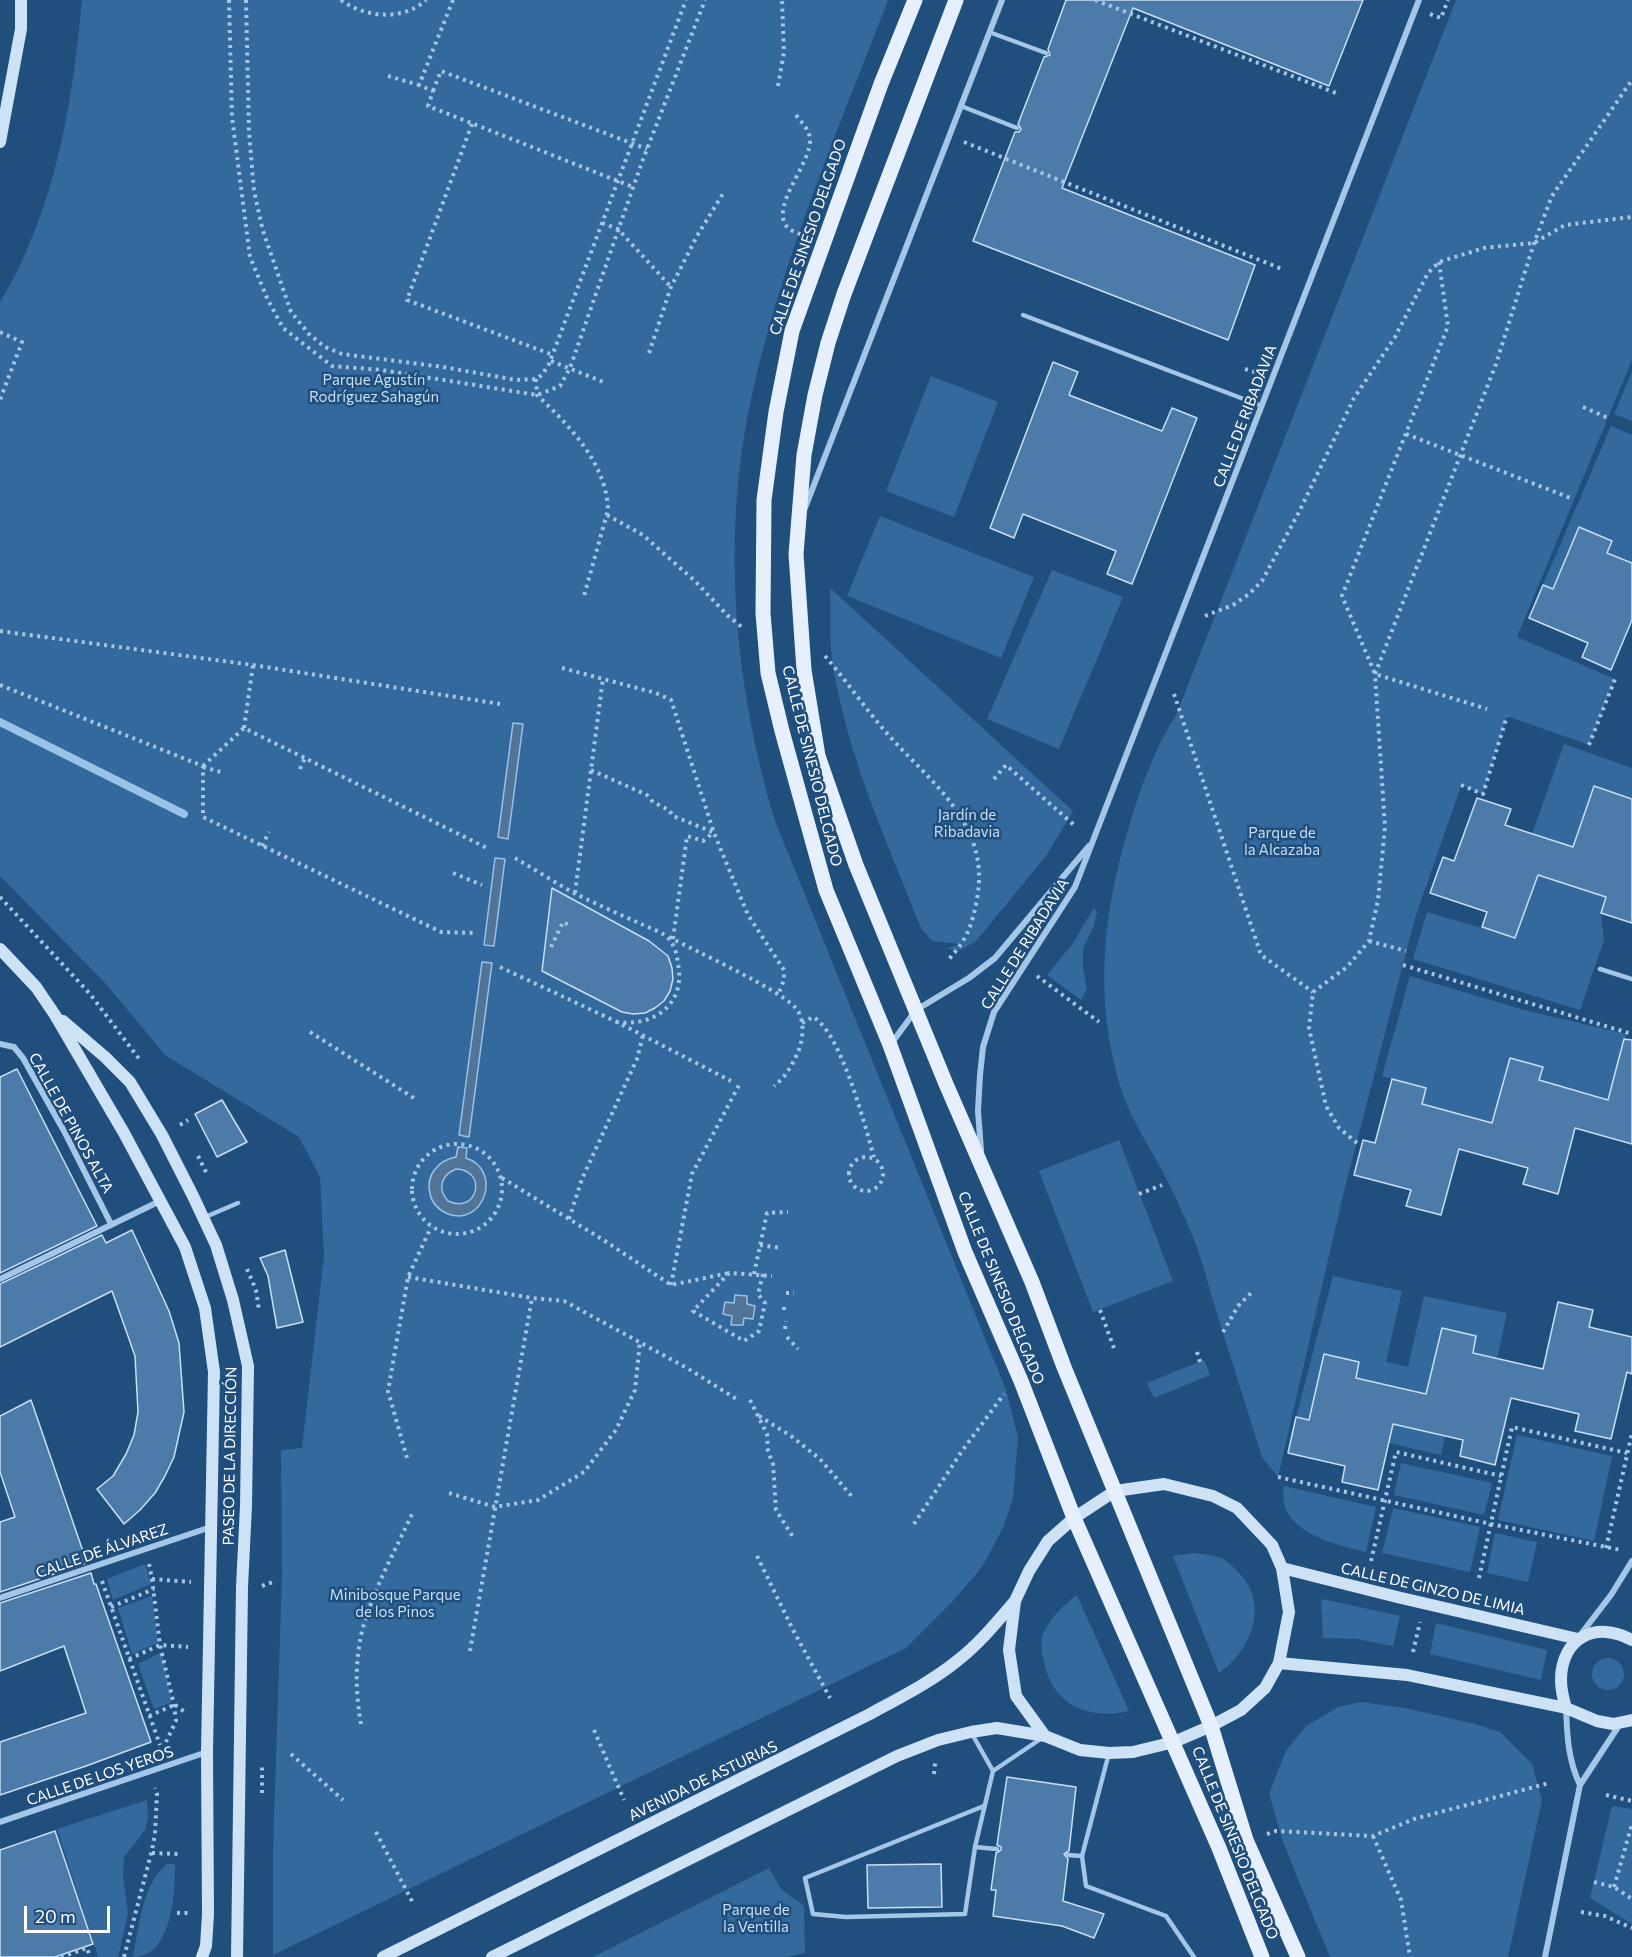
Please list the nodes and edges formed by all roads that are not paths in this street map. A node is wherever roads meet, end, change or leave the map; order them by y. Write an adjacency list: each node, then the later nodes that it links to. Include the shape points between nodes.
1 (21, 0): 10 (main road, via 21,29)
2 (915, 0): 21 (main road, CALLE DE SINESIO DELGADO, via 880,84 792,331 764,500 762,561 768,673 782,731 826,890)
3 (956, 0): 13 (main road, CALLE DE SINESIO DELGADO, via 828,343 804,455)
4 (1002, 0): 6 (street, CALLE DE SINESIO DELGADO)
5 (1419, 0): 12 (street, CALLE DE RIBADAVIA)
6 (989, 32): 7 (lane); 8 (street, CALLE DE SINESIO DELGADO)
7 (1046, 53)
8 (961, 106): 9 (lane); 13 (street, CALLE DE SINESIO DELGADO)
9 (1017, 128)
10 (0, 142)
11 (1023, 315): 12 (lane)
12 (1262, 406): 14 (street, CALLE DE RIBADAVIA)
13 (798, 528): 18 (main road, CALLE DE SINESIO DELGADO, via 803,658 818,756 856,865)
14 (1094, 841): 18 (street, CALLE DE RIBADAVIA, via 995,958); 22 (street, CALLE DE RIBADAVIA, via 1075,887 994,1012 983,1047 980,1075)
15 (0, 949): 19 (main road, PASEO DE LA DIRECCIÓN, via 36,987)
16 (1600, 969): 17 (lane)
17 (1632, 979)
18 (916, 1010): 21 (street, CALLE DE RIBADAVIA); 22 (main road, CALLE DE SINESIO DELGADO)
19 (55, 1015): 23 (main road, PASEO DE LA DIRECCIÓN); 25 (main road, PASEO DE LA DIRECCIÓN, via 130,1082 162,1135)
20 (0, 1044): 26 (street, CALLE DE PINOS ALTA, via 14,1047 23,1059)
21 (890, 1045): 29 (main road, CALLE DE SINESIO DELGADO, via 964,1252)
22 (982, 1169): 28 (main road, CALLE DE SINESIO DELGADO, via 1032,1282)
23 (159, 1201): 26 (street); 30 (main road, PASEO DE LA DIRECCIÓN, via 185,1247 205,1308 214,1372)
24 (238, 1203): 25 (lane)
25 (203, 1218): 55 (main road, PASEO DE LA DIRECCIÓN, via 227,1279 248,1366)
26 (111, 1224): 27 (street)
27 (0, 1279)
28 (1115, 1491): 29 (main road, CALLE DE SINESIO DELGADO); 32 (main road, CALLE DE SINESIO DELGADO, via 1164,1484 1213,1496 1237,1508 1256,1527 1272,1545); 40 (main road, CALLE DE SINESIO DELGADO)
29 (1074, 1518): 34 (main road, CALLE DE SINESIO DELGADO, via 1048,1541); 43 (main road, CALLE DE SINESIO DELGADO)
30 (211, 1527): 33 (street, CALLE DE ÁLVAREZ); 44 (main road, PASEO DE LA DIRECCIÓN)
31 (1632, 1561): 35 (street)
32 (1282, 1568): 35 (main road, CALLE DE GINZO DE LIMIA); 37 (main road, CALLE DE SINESIO DELGADO, via 1289,1612)
33 (0, 1598)
34 (1015, 1601): 42 (main road, CALLE DE SINESIO DELGADO, via 1009,1650 1016,1696); 56 (main road, AVENIDA DE ASTURIAS, via 957,1661 870,1714)
35 (1578, 1639): 36 (main road, via 1593,1632 1612,1632); 38 (main road, via 1569,1651 1561,1678)
36 (1632, 1640)
37 (1279, 1663): 38 (main road, via 1407,1675); 40 (main road, CALLE DE SINESIO DELGADO, via 1265,1688 1249,1703)
38 (1566, 1707): 39 (main road, via 1597,1721); 47 (street, via 1572,1769)
39 (1626, 1721): 47 (street)
40 (1211, 1726): 43 (main road, CALLE DE SINESIO DELGADO); 60 (main road, CALLE DE SINESIO DELGADO, via 1246,1840)
41 (971, 1732): 42 (main road, via 997,1728); 46 (lane); 57 (main road, via 897,1756)
42 (1045, 1736): 45 (main road, CALLE DE SINESIO DELGADO, via 1080,1750); 46 (lane)
43 (1174, 1742): 45 (main road, CALLE DE SINESIO DELGADO); 59 (main road, CALLE DE SINESIO DELGADO)
44 (207, 1752): 49 (street, CALLE DE LOS YEROS); 54 (main road, PASEO DE LA DIRECCIÓN, via 208,1914)
45 (1109, 1753): 53 (lane)
46 (993, 1771): 48 (lane)
47 (1580, 1785): 61 (street)
48 (984, 1806): 50 (lane); 50 (lane, via 805,1878 813,1914 965,1914)
49 (0, 1822)
50 (975, 1847): 51 (lane)
51 (997, 1849)
52 (1068, 1855): 53 (lane)
53 (1082, 1856): 58 (lane, via 1086,1886 1166,1916)
54 (202, 1957)
55 (237, 1957)
56 (383, 1957)
57 (492, 1957)
58 (1194, 1957)
59 (1262, 1957)
60 (1298, 1957)
61 (1545, 1957)

